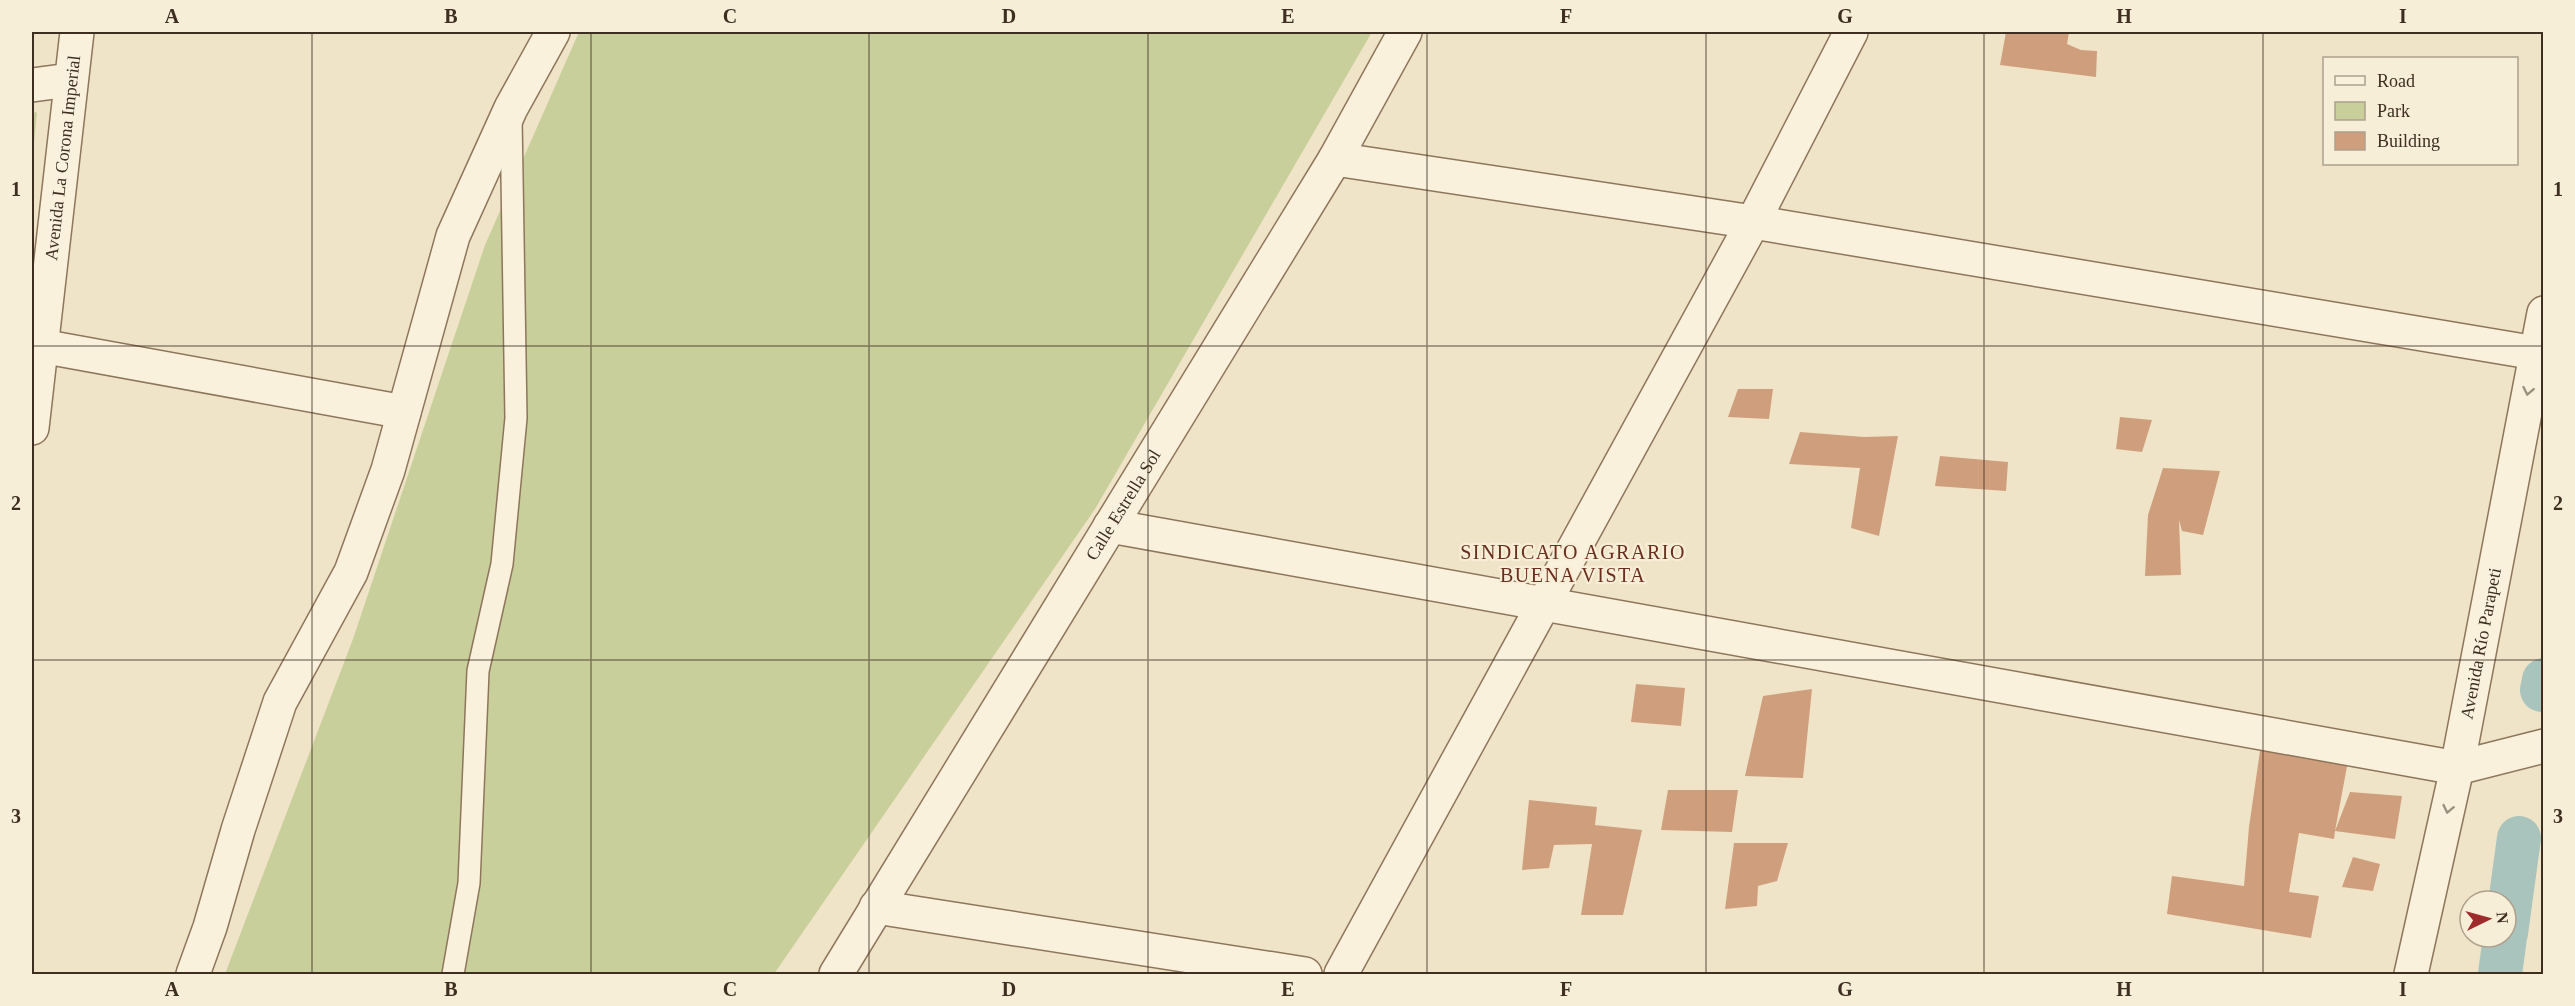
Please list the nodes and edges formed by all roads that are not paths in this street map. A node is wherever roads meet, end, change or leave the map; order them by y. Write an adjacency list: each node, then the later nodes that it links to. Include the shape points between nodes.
1 (76, 32): 5 (street, Avenida La Corona Imperial)
2 (553, 32): 7 (street)
3 (1405, 32): 8 (street, Calle Estrella Sol)
4 (1851, 32): 9 (street)
5 (70, 80): 6 (street); 11 (street, Avenida La Corona Imperial)
6 (32, 84)
7 (511, 108): 13 (street, via 453,236); 21 (lane, via 516,418 502,564 478,671 469,883)
8 (1335, 159): 9 (street); 15 (street, Calle Estrella Sol)
9 (1753, 222): 12 (street); 16 (street)
10 (2544, 313): 12 (street, Avenida Río Parapeti)
11 (40, 346): 13 (street); 14 (street, Avenida La Corona Imperial)
12 (2535, 353): 18 (street, Avenida Río Parapeti, one-way to 18)
13 (404, 412): 20 (street, via 388,470 351,572 280,702)
14 (32, 428)
15 (1110, 526): 16 (street); 19 (street, Calle Estrella Sol)
16 (1544, 605): 18 (street); 24 (street)
17 (2544, 746): 18 (street)
18 (2457, 768): 25 (street, Avenida Río Parapeti, one-way to 25)
19 (876, 907): 22 (street, Calle Estrella Sol); 23 (street)
20 (193, 975)
21 (453, 975)
22 (836, 975)
23 (1305, 975)
24 (1341, 975)
25 (2411, 975)

